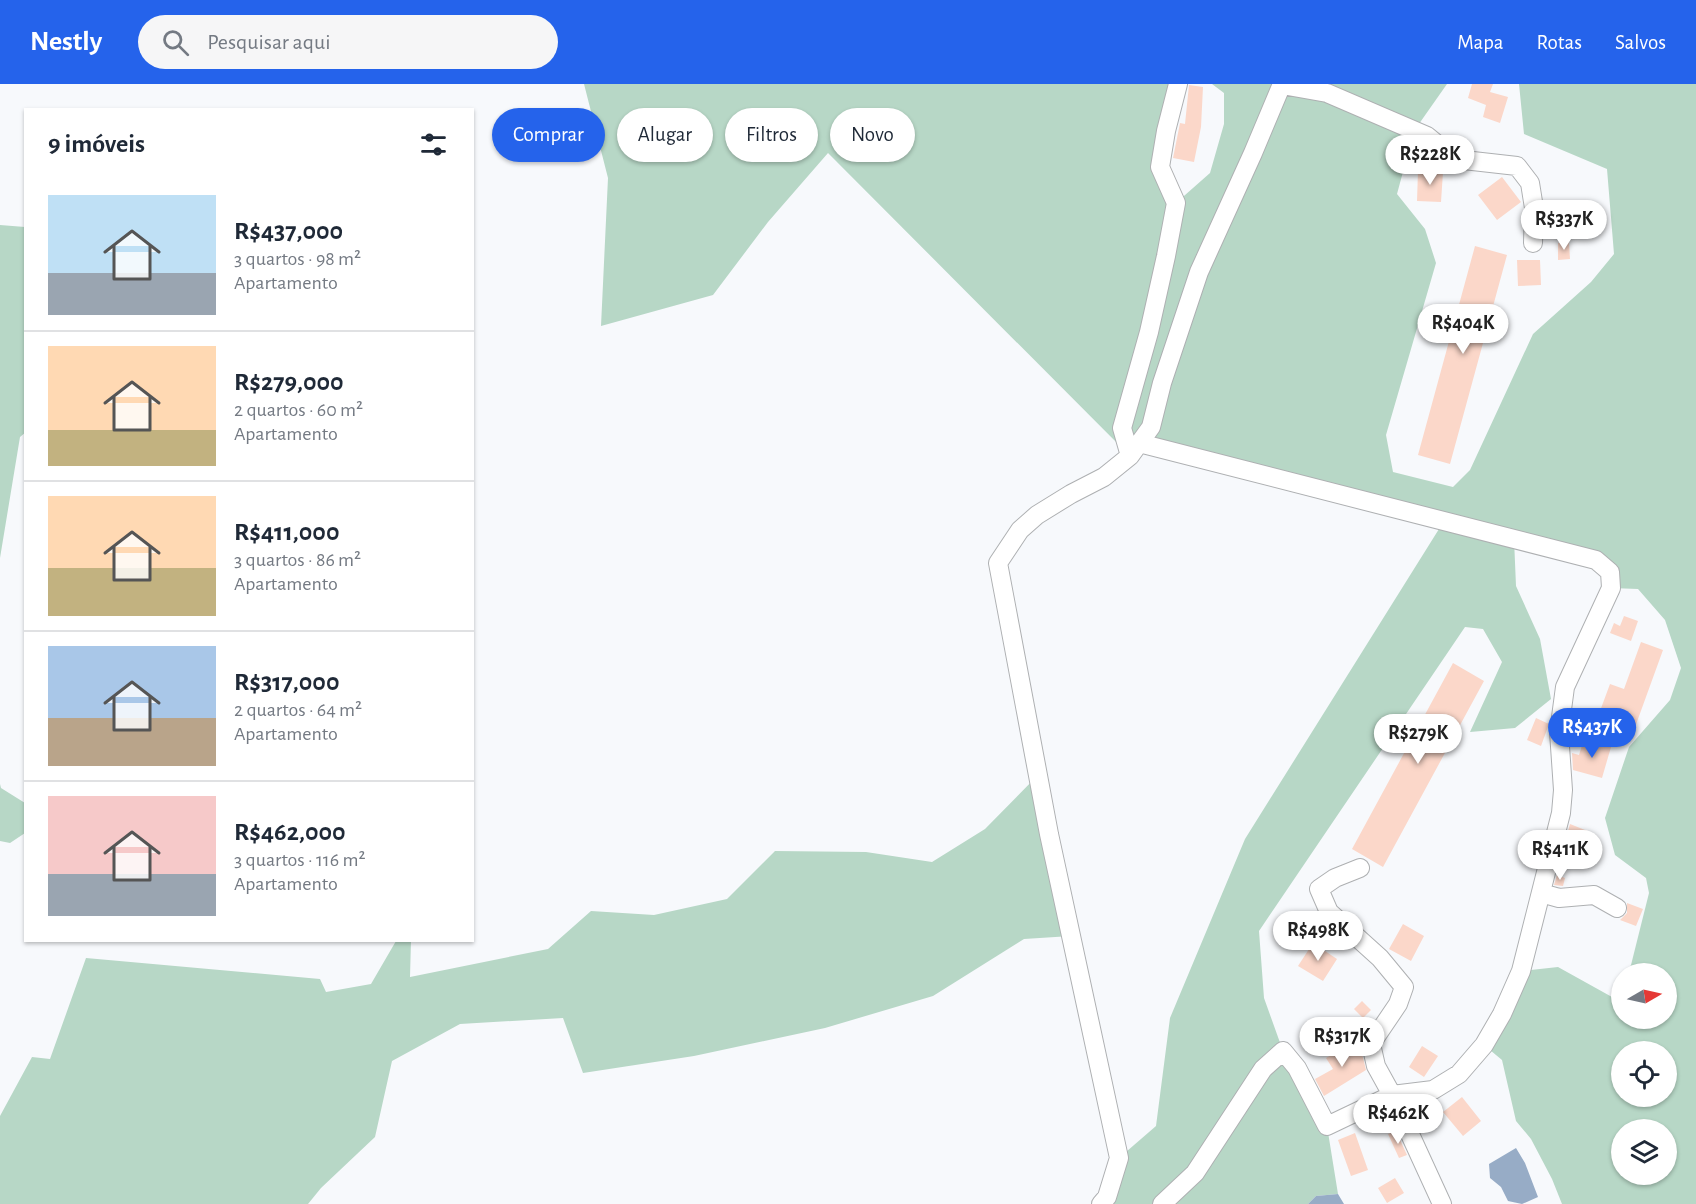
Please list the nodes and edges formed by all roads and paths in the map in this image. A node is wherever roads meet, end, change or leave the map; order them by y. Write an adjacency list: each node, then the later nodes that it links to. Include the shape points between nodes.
1 (1178, 84): 4 (street, via 1160,167 1176,204 1149,332 1122,428)
2 (1282, 84): 3 (street, via 1327,93 1427,136 1455,159 1516,166 1530,183); 4 (street, via 1199,272 1151,427)
3 (1533, 243)
4 (1134, 450): 6 (street, via 1596,560 1610,572 1611,588 1565,687 1559,732 1561,813); 9 (street, via 1104,477 1037,515 1020,530 998,563 1049,834 1119,1158 1107,1197)
5 (1360, 868): 8 (street, via 1319,889 1329,912 1380,958 1404,987 1398,1004 1371,1044 1376,1066)
6 (1541, 893): 7 (street, via 1559,898 1594,895); 8 (street, via 1521,971 1484,1045 1459,1074 1433,1090)
7 (1617, 908)
8 (1392, 1095): 10 (street, via 1327,1125 1297,1068 1283,1051 1263,1070 1195,1173); 11 (street)
9 (1101, 1204)
10 (1162, 1204)
11 (1442, 1204)

